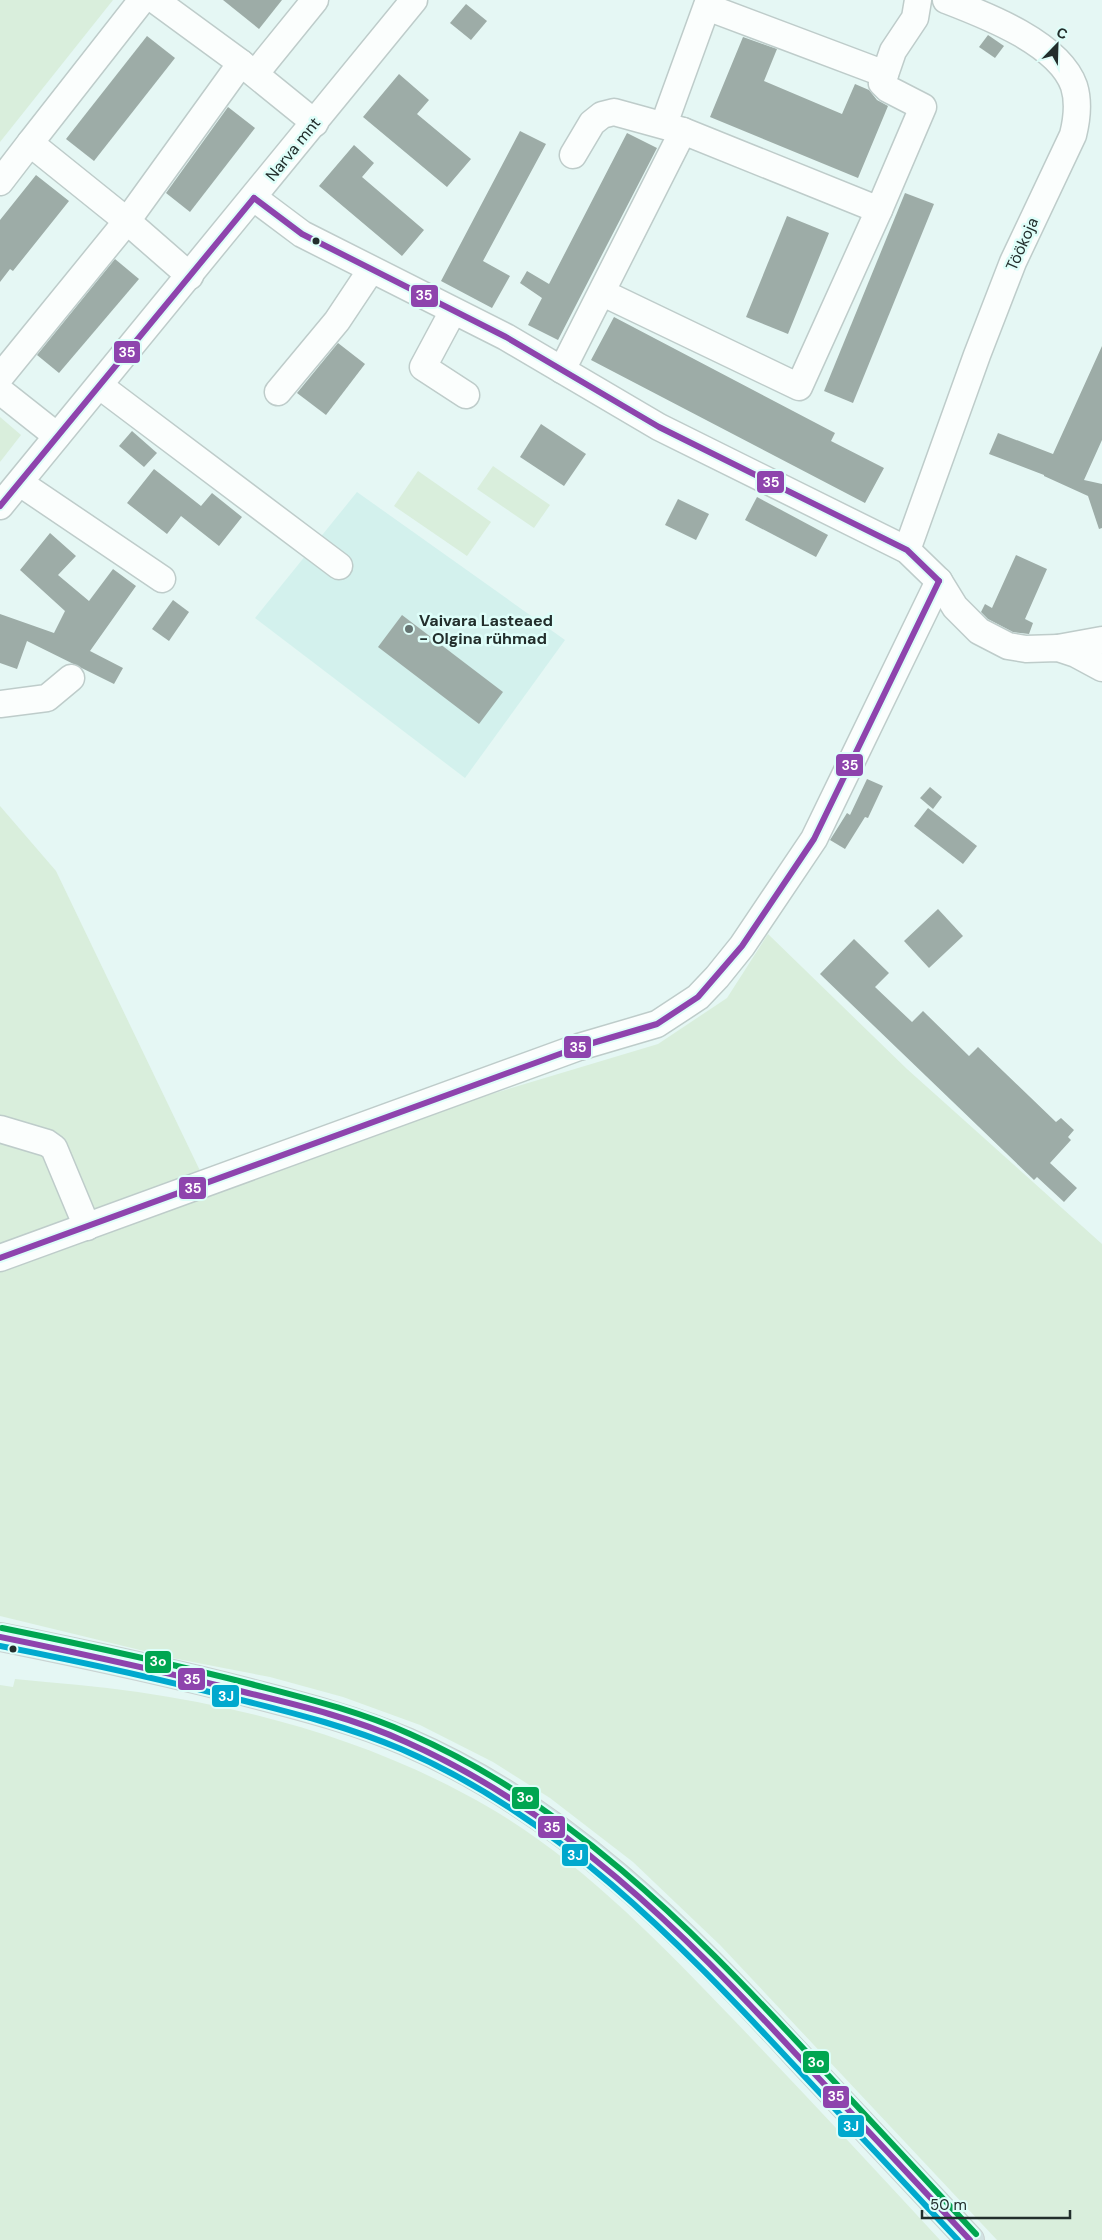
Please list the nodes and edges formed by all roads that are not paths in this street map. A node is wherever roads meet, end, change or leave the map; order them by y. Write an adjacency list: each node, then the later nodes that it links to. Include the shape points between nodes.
1 (142, 0): 12 (street)
2 (155, 0): 8 (street)
3 (314, 0): 8 (street)
4 (414, 0): 10 (street, Narva mnt)
5 (918, 0): 9 (street, via 915,18 893,51)
6 (946, 0): 31 (street, Töökoja, via 1020,32 1064,68 1074,85 1076,121 1073,135 1010,270)
7 (708, 4): 9 (street); 11 (street)
8 (248, 69): 10 (street); 17 (street)
9 (885, 74): 16 (street, via 882,83 888,89 923,107)
10 (315, 123): 15 (street, Narva mnt)
11 (674, 128): 13 (street, via 614,112 602,115 592,122); 16 (street); 20 (street)
12 (30, 143): 14 (street); 17 (street)
13 (573, 156)
14 (0, 182)
15 (254, 198): 18 (street, via 302,234); 19 (street, Narva mnt)
16 (879, 210): 20 (street, via 799,387)
17 (127, 221): 19 (street); 23 (street)
18 (371, 270): 21 (street); 26 (street, via 337,321)
19 (190, 276): 24 (street, Narva mnt)
20 (603, 292): 22 (street)
21 (453, 311): 22 (street); 27 (street, via 423,367)
22 (562, 370): 31 (street, via 659,427)
23 (0, 377)
24 (100, 386): 28 (street, Narva mnt); 32 (street)
25 (0, 391): 28 (street)
26 (278, 392)
27 (466, 395)
28 (57, 436): 29 (street, Narva mnt)
29 (20, 483): 30 (street, Narva mnt); 33 (street)
30 (0, 506)
31 (907, 550): 34 (street)
32 (339, 566)
33 (162, 579)
34 (939, 581): 36 (street, via 956,607 979,631 1008,646); 41 (street, via 814,839 742,946 698,997 657,1024 578,1047)
35 (1102, 640): 36 (street)
36 (1058, 648): 37 (street)
37 (1102, 668)
38 (71, 678): 39 (street, via 47,698)
39 (0, 704)
40 (0, 1128): 41 (street, via 52,1146)
41 (87, 1227): 42 (street)
42 (0, 1258)
43 (0, 1637): 45 (highway, via 115,1660)
44 (0, 1653): 45 (highway, via 120,1674)
45 (229, 1688): 46 (highway, via 314,1710 406,1742 483,1780 558,1830 616,1874 722,1974)
46 (970, 2240)

